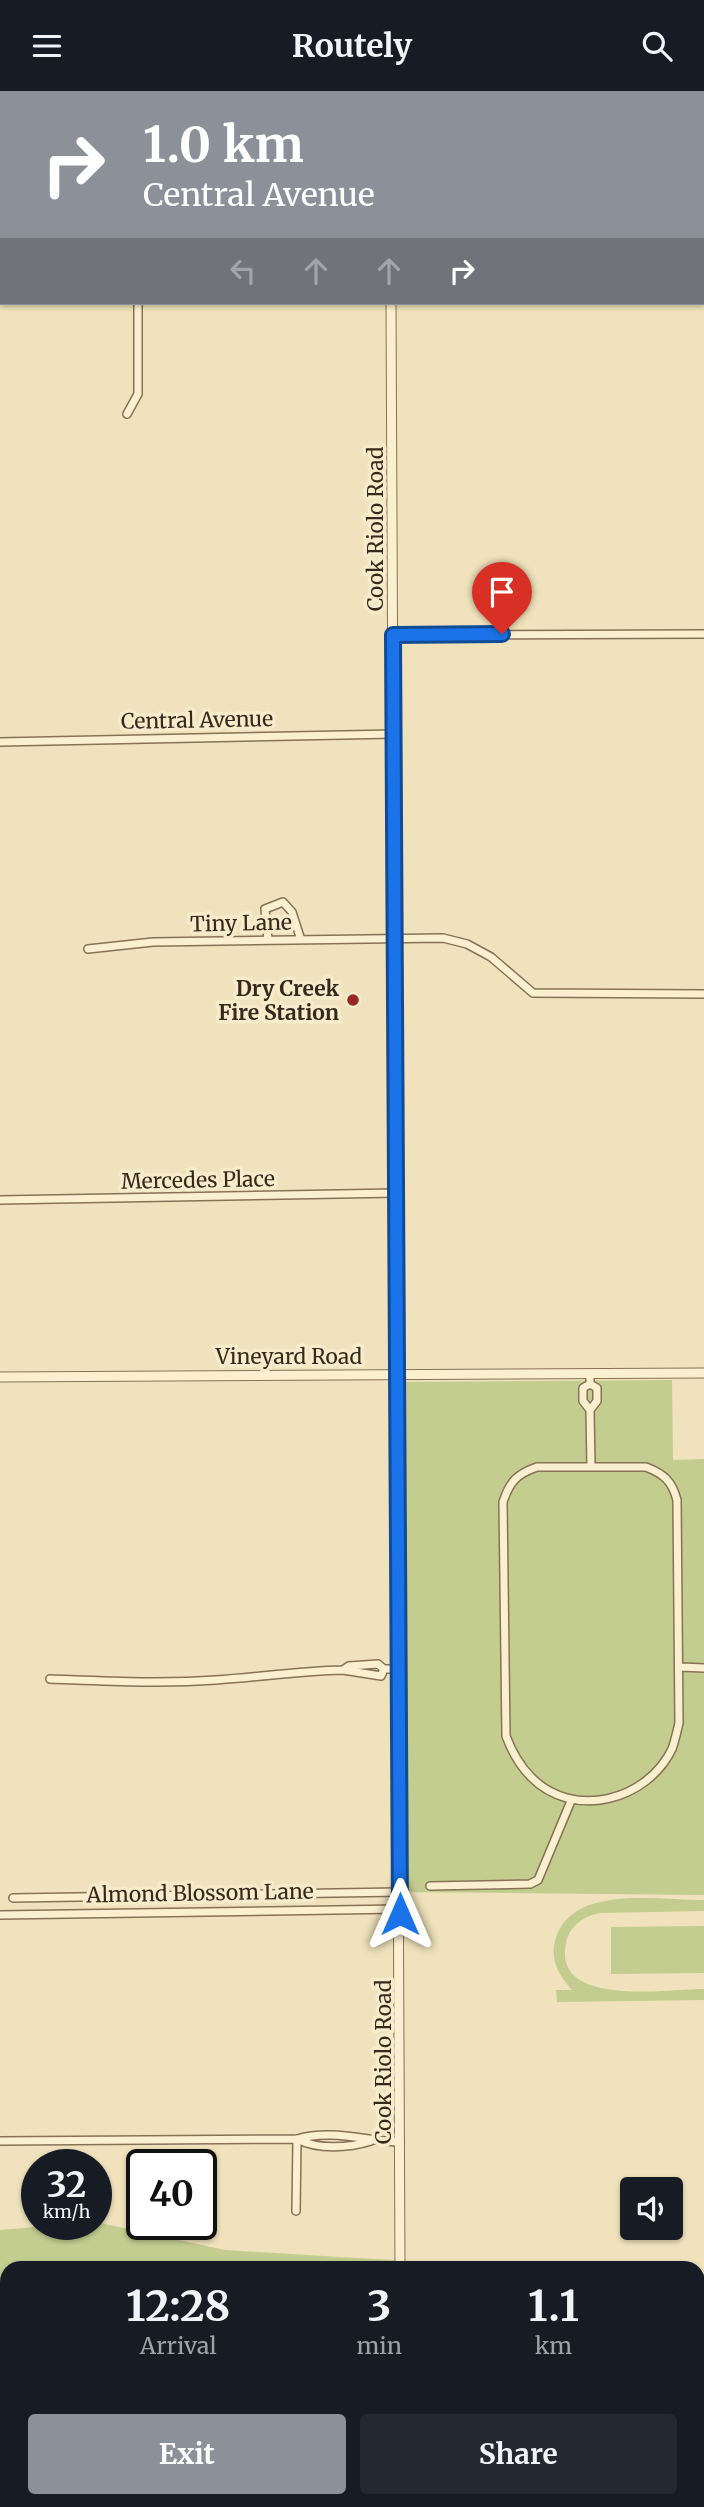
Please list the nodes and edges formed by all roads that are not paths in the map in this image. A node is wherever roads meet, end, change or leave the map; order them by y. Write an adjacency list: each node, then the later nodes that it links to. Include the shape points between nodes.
1 (138, 305): 3 (street, via 138,394)
2 (391, 305): 5 (street, Cook Riolo Road)
3 (127, 414)
4 (704, 634): 5 (street)
5 (393, 635): 6 (street, Cook Riolo Road)
6 (394, 734): 7 (street, Central Avenue); 8 (street, Cook Riolo Road)
7 (0, 742)
8 (395, 939): 10 (street, Tiny Lane); 12 (street, Tiny Lane, via 443,938 467,944 491,957 533,993); 13 (street, Cook Riolo Road)
9 (268, 940): 10 (street, Tiny Lane); 10 (street, via 265,909 283,902 292,912); 11 (street, Tiny Lane, via 153,941)
10 (301, 940)
11 (88, 949)
12 (704, 994)
13 (396, 1193): 14 (street, Mercedes Place); 16 (street, Cook Riolo Road)
14 (0, 1200)
15 (704, 1373): 18 (street, Vineyard Road)
16 (397, 1374): 17 (street, Vineyard Road); 18 (street, Vineyard Road); 24 (street, Cook Riolo Road)
17 (0, 1377)
18 (590, 1379): 19 (street, via 597,1388 597,1401 590,1410)
19 (591, 1468): 21 (street, via 646,1467 662,1473 673,1485); 28 (street, via 537,1467 519,1474 503,1501 506,1736 516,1759 533,1780)
20 (364, 1665): 23 (street, via 378,1664); 25 (street); 26 (street)
21 (680, 1667): 22 (street); 28 (street, via 679,1723 671,1749 653,1775 632,1792 605,1800)
22 (704, 1668)
23 (384, 1669): 24 (street); 26 (street, via 381,1676)
24 (398, 1669): 30 (street, Cook Riolo Road)
25 (344, 1670): 26 (street); 27 (street, via 158,1682)
26 (364, 1675)
27 (50, 1679)
28 (571, 1801): 29 (street, via 538,1879 517,1887)
29 (430, 1887)
30 (400, 1892): 31 (street); 32 (street, Cook Riolo Road)
31 (13, 1898)
32 (400, 1909): 33 (street, Almond Blossom Lane); 37 (street, Cook Riolo Road)
33 (0, 1915)
34 (297, 2139): 35 (street); 36 (street, via 317,2133); 36 (street, via 324,2146); 38 (street)
35 (0, 2141)
36 (372, 2141): 37 (street)
37 (400, 2142): 39 (street, Cook Riolo Road)
38 (296, 2211)
39 (400, 2261)

